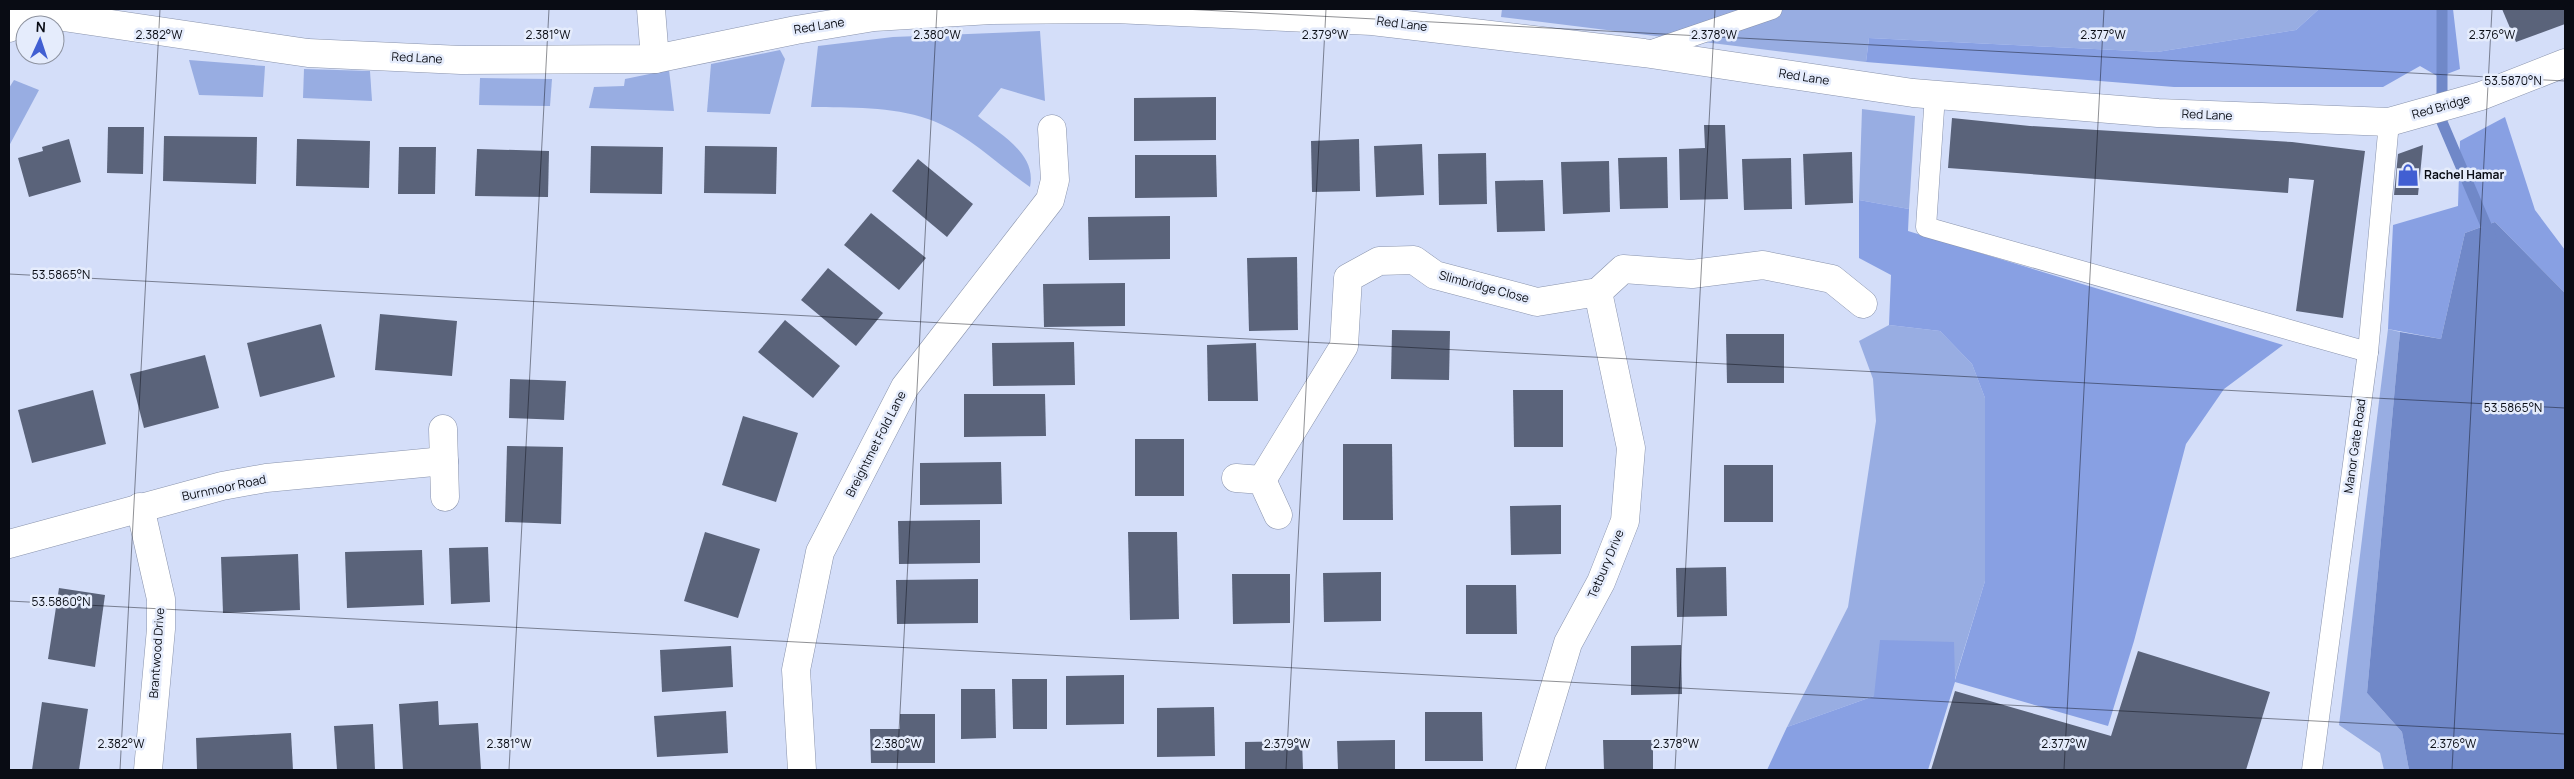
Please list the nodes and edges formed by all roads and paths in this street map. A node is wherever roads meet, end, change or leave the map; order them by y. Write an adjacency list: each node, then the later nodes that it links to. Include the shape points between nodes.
1 (651, 9): 5 (street)
2 (1772, 9): 4 (lane)
3 (13, 16): 5 (street, Red Lane, via 308,53 461,60)
4 (1644, 52): 5 (street, Red Lane, via 1372,21 1115,9 874,17); 7 (street, Red Lane)
5 (655, 59)
6 (2565, 63): 8 (street, Red Bridge, via 2482,96)
7 (1935, 95): 8 (street, Red Lane, via 2158,113); 12 (lane, via 1926,227)
8 (2395, 120): 12 (lane, Manor Gate Road)
9 (1052, 129): 20 (street, Breightmet Fold Lane, via 1055,180 1050,200 905,388 820,552 796,670)
10 (1598, 292): 11 (street, via 1623,269 1692,274 1763,264 1832,279); 17 (street, Slimbridge Close, via 1537,302 1435,275 1414,260 1379,261 1348,278 1344,346 1249,479); 21 (street, Tetbury Drive, via 1631,448 1625,521 1601,582 1568,643)
11 (1863, 304)
12 (2368, 352): 22 (lane, Manor Gate Road)
13 (444, 429): 14 (street)
14 (444, 461): 15 (street); 16 (street, Burnmoor Road, via 266,478)
15 (444, 497)
16 (140, 507): 18 (street, Burnmoor Road); 19 (street, Brantwood Drive, via 161,599)
17 (1278, 515)
18 (9, 544)
19 (148, 770)
20 (802, 770)
21 (1530, 770)
22 (2312, 770)

